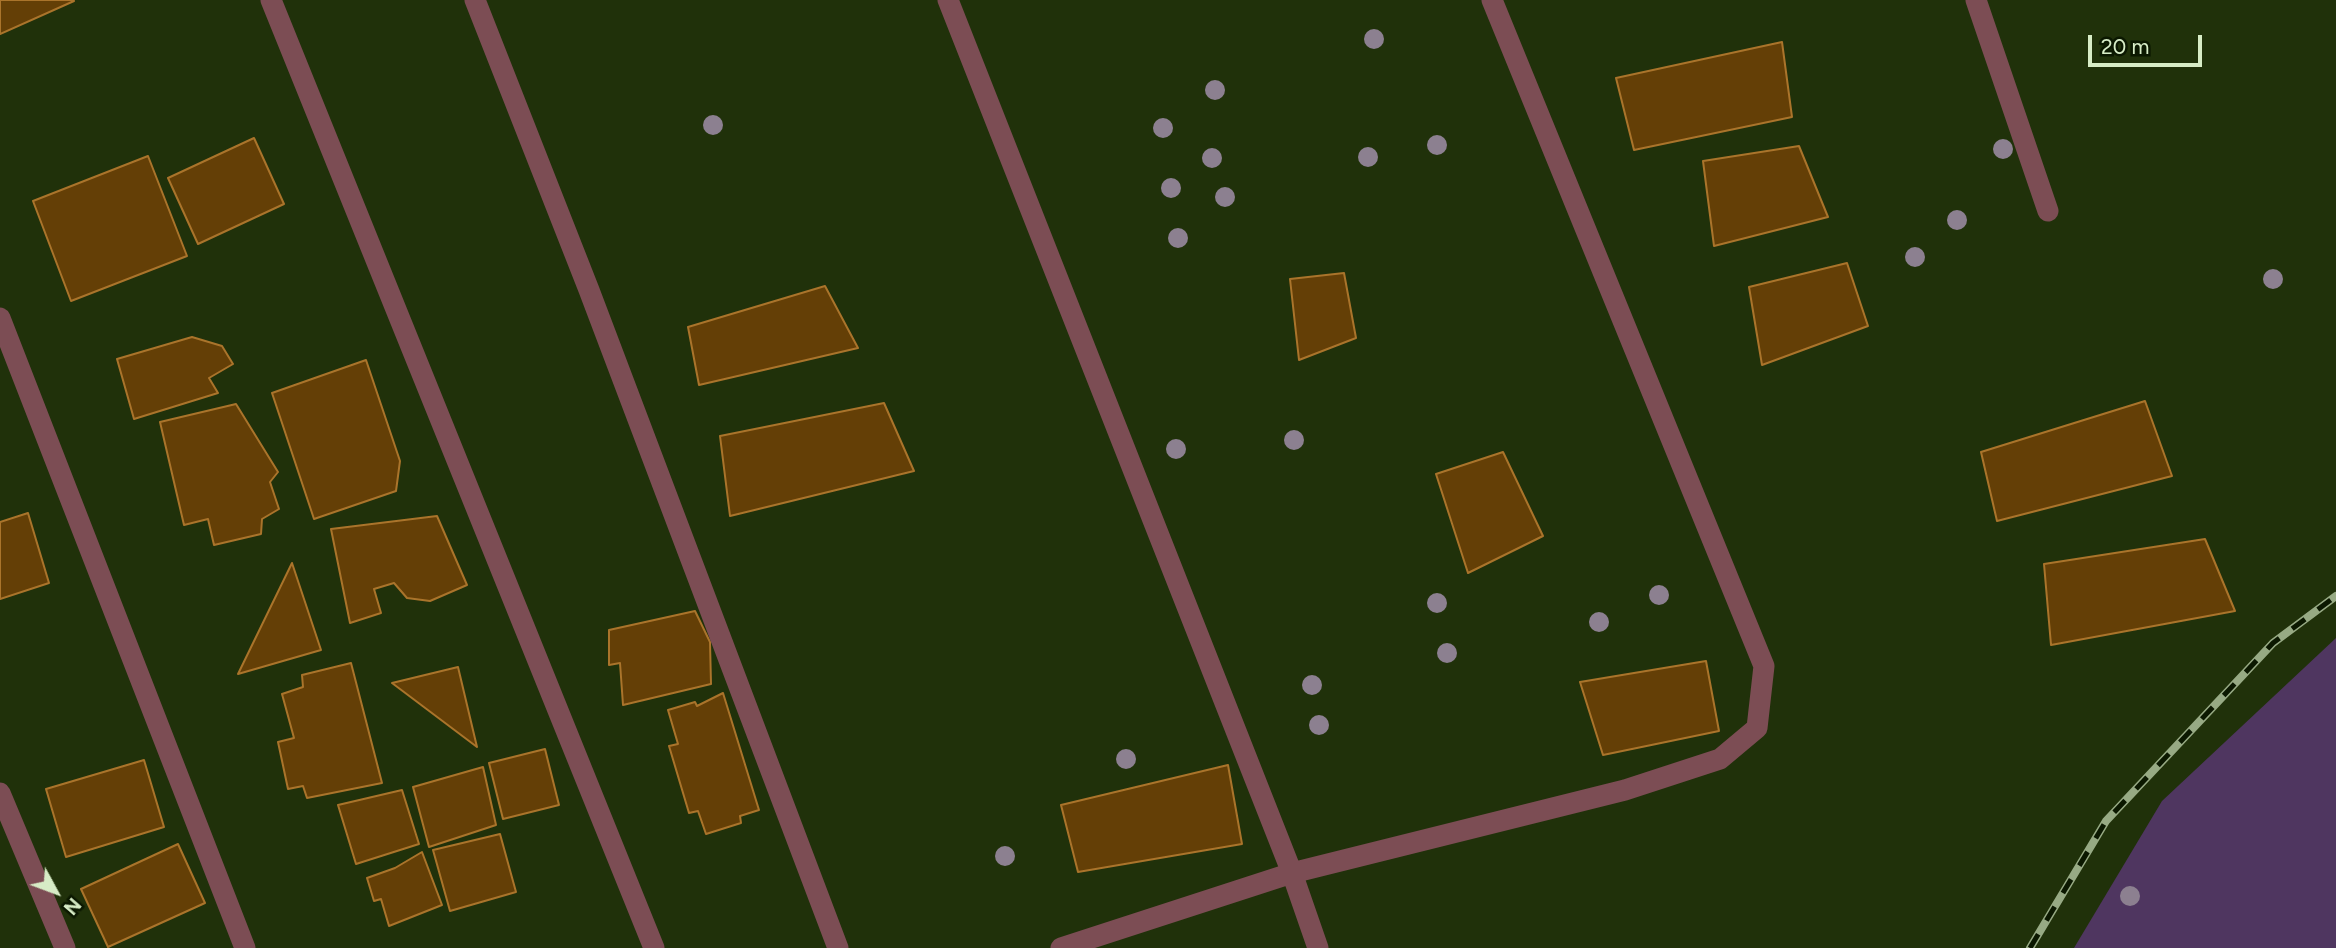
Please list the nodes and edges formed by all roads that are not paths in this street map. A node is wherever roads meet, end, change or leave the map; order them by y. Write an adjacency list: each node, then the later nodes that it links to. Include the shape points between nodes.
1 (271, 0): 12 (street)
2 (475, 0): 13 (street)
3 (948, 0): 9 (street)
4 (1492, 0): 9 (street, via 1764,666 1757,728 1720,759 1625,790)
5 (1976, 0): 6 (street)
6 (2048, 211)
7 (0, 318): 11 (street)
8 (0, 793): 10 (street)
9 (1292, 873): 14 (street); 15 (street)
10 (65, 948)
11 (245, 948)
12 (654, 948)
13 (838, 948)
14 (1060, 948)
15 (1318, 948)

